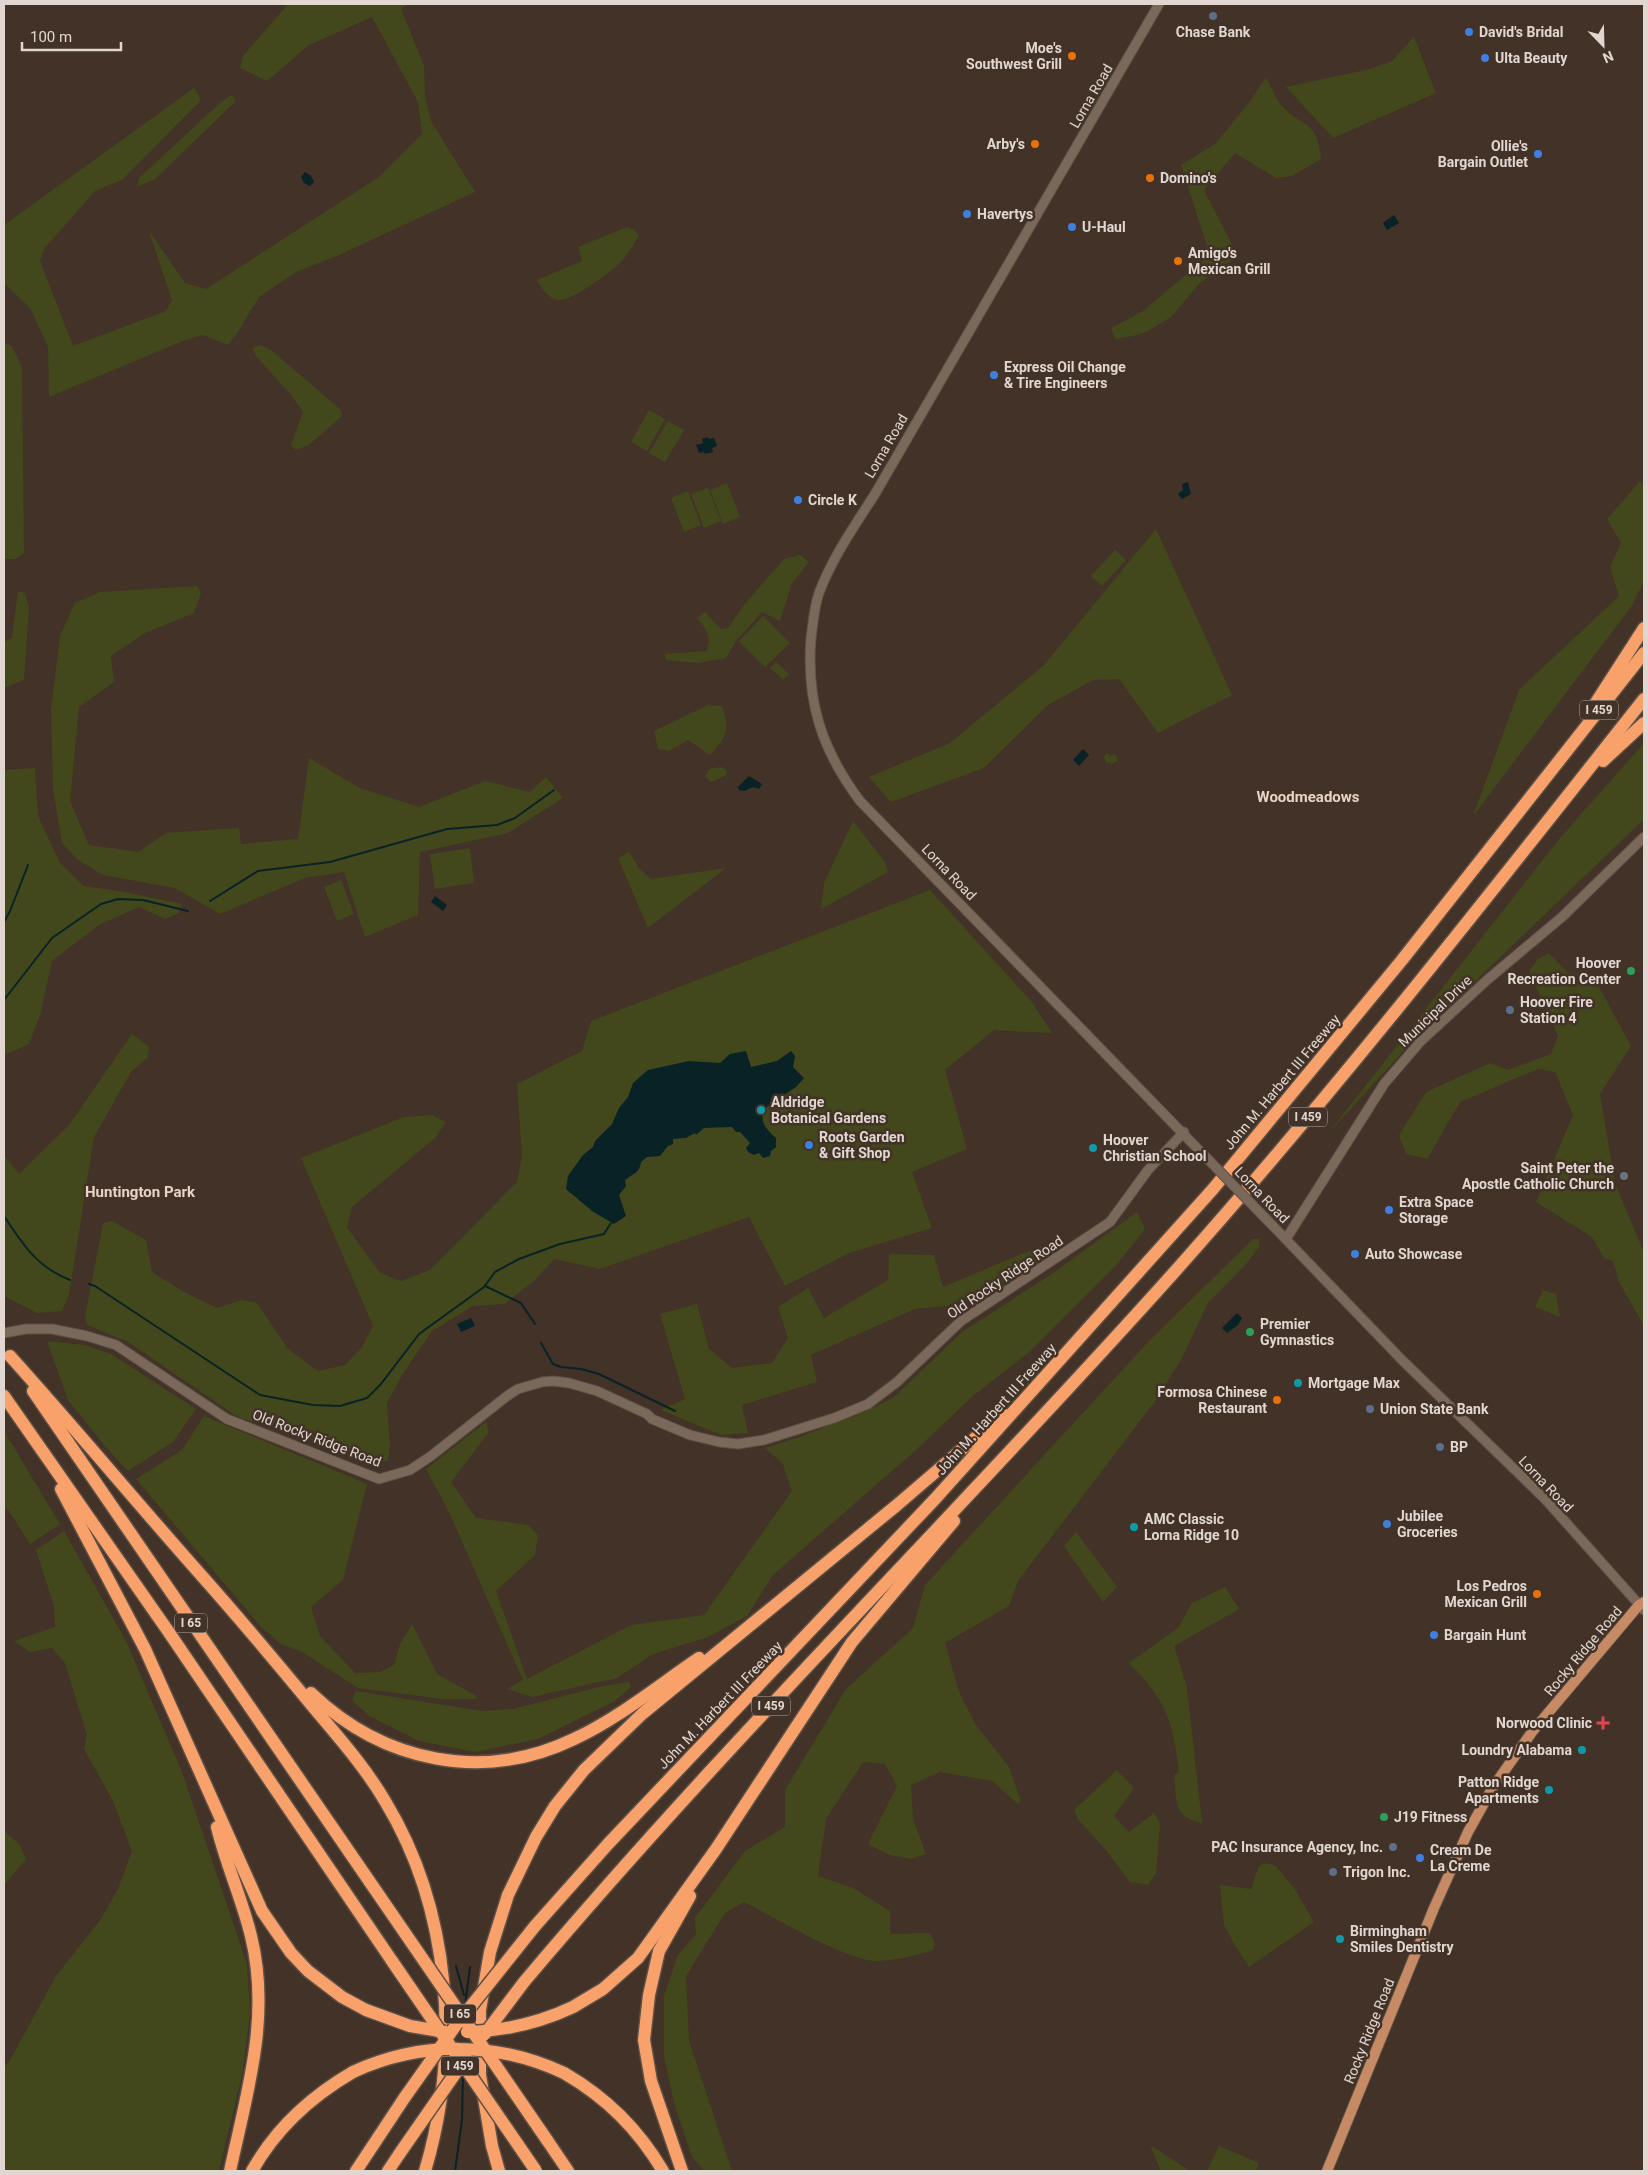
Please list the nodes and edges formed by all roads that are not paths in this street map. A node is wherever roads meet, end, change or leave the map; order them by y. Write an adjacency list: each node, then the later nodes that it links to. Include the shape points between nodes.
1 (1160, 4): 9 (street, Lorna Road, via 834,561 818,595 809,671 819,726 844,780 860,801)
2 (1644, 628): 6 (highway)
3 (1644, 653): 6 (highway, John M. Harbert III Freeway / I 459)
4 (1644, 698): 7 (highway, I 459)
5 (1644, 723): 7 (highway)
6 (1554, 766): 13 (highway, John M. Harbert III Freeway / I 459, via 1296,1090)
7 (1577, 784): 16 (highway, I 459, via 1303,1123 1182,1264)
8 (1644, 837): 10 (street, Municipal Drive, via 1562,917 1420,1042 1384,1084)
9 (1184, 1132): 10 (street, Lorna Road, bridge); 11 (street, Old Rocky Ridge Road, via 1148,1170 1110,1222 961,1321 897,1382 868,1404 764,1440 738,1444 690,1435 597,1391 553,1381 518,1389 410,1470 379,1479 228,1419 116,1346 52,1329)
10 (1286, 1240): 17 (street, Lorna Road, via 1402,1360 1545,1500)
11 (4, 1333)
12 (7, 1351): 19 (highway); 29 (highway, I 65, bridge, via 84,1468)
13 (1038, 1386): 18 (highway); 24 (highway, John M. Harbert III Freeway / I 459, bridge, via 535,1926 456,2025)
14 (4, 1396): 15 (highway, I 65)
15 (33, 1436): 20 (highway, via 145,1649); 28 (highway, I 65, bridge)
16 (1024, 1436): 21 (highway, via 852,1642); 25 (highway, I 459, bridge, via 871,1596 586,1908 454,2074)
17 (1642, 1606): 32 (main road, Rocky Ridge Road, via 1532,1732 1493,1787 1434,1908)
18 (759, 1618): 19 (highway, via 576,1739 544,1751 489,1762 458,1762 418,1756 370,1736 321,1703); 27 (highway, via 642,1714 584,1770 556,1806 519,1870 493,1944 480,2010 480,2076)
19 (267, 1651): 26 (highway, via 375,1785 406,1842 428,1900 441,1961 445,2013 439,2112)
20 (208, 1793): 21 (highway, bridge, via 262,1912 308,1971 342,1997 366,2010 433,2031 460,2033 515,2028 573,2008 603,1989 638,1958); 22 (highway, via 251,1935 260,1995 254,2063)
21 (716, 1849): 31 (highway, via 659,1952 649,1995 644,2040 651,2081)
22 (230, 2171)
23 (252, 2171): 30 (highway, bridge, via 263,2151 301,2108 352,2072 401,2055 463,2048 518,2056 564,2073 593,2091 622,2116 648,2146)
24 (356, 2171)
25 (388, 2171)
26 (425, 2171)
27 (499, 2171)
28 (536, 2171)
29 (568, 2171)
30 (663, 2171)
31 (682, 2171)
32 (1327, 2171)

